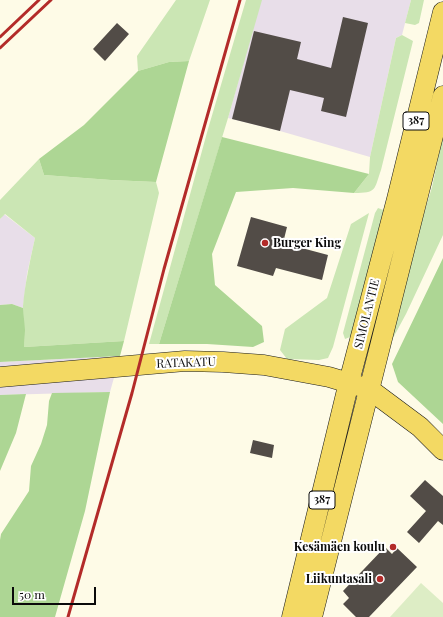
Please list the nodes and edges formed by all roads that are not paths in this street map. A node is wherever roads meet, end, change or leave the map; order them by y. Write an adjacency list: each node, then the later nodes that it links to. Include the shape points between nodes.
1 (443, 12): 4 (main road, SIMOLANTIE / 387)
2 (443, 96): 5 (main road, SIMOLANTIE)
3 (0, 377): 4 (main road, RATAKATU, via 185,361 264,365)
4 (350, 382): 5 (main road, RATAKATU); 7 (main road, SIMOLANTIE / 387)
5 (369, 389): 6 (main road, RATAKATU, via 420,427); 8 (main road, SIMOLANTIE)
6 (443, 450)
7 (292, 617)
8 (312, 617)

